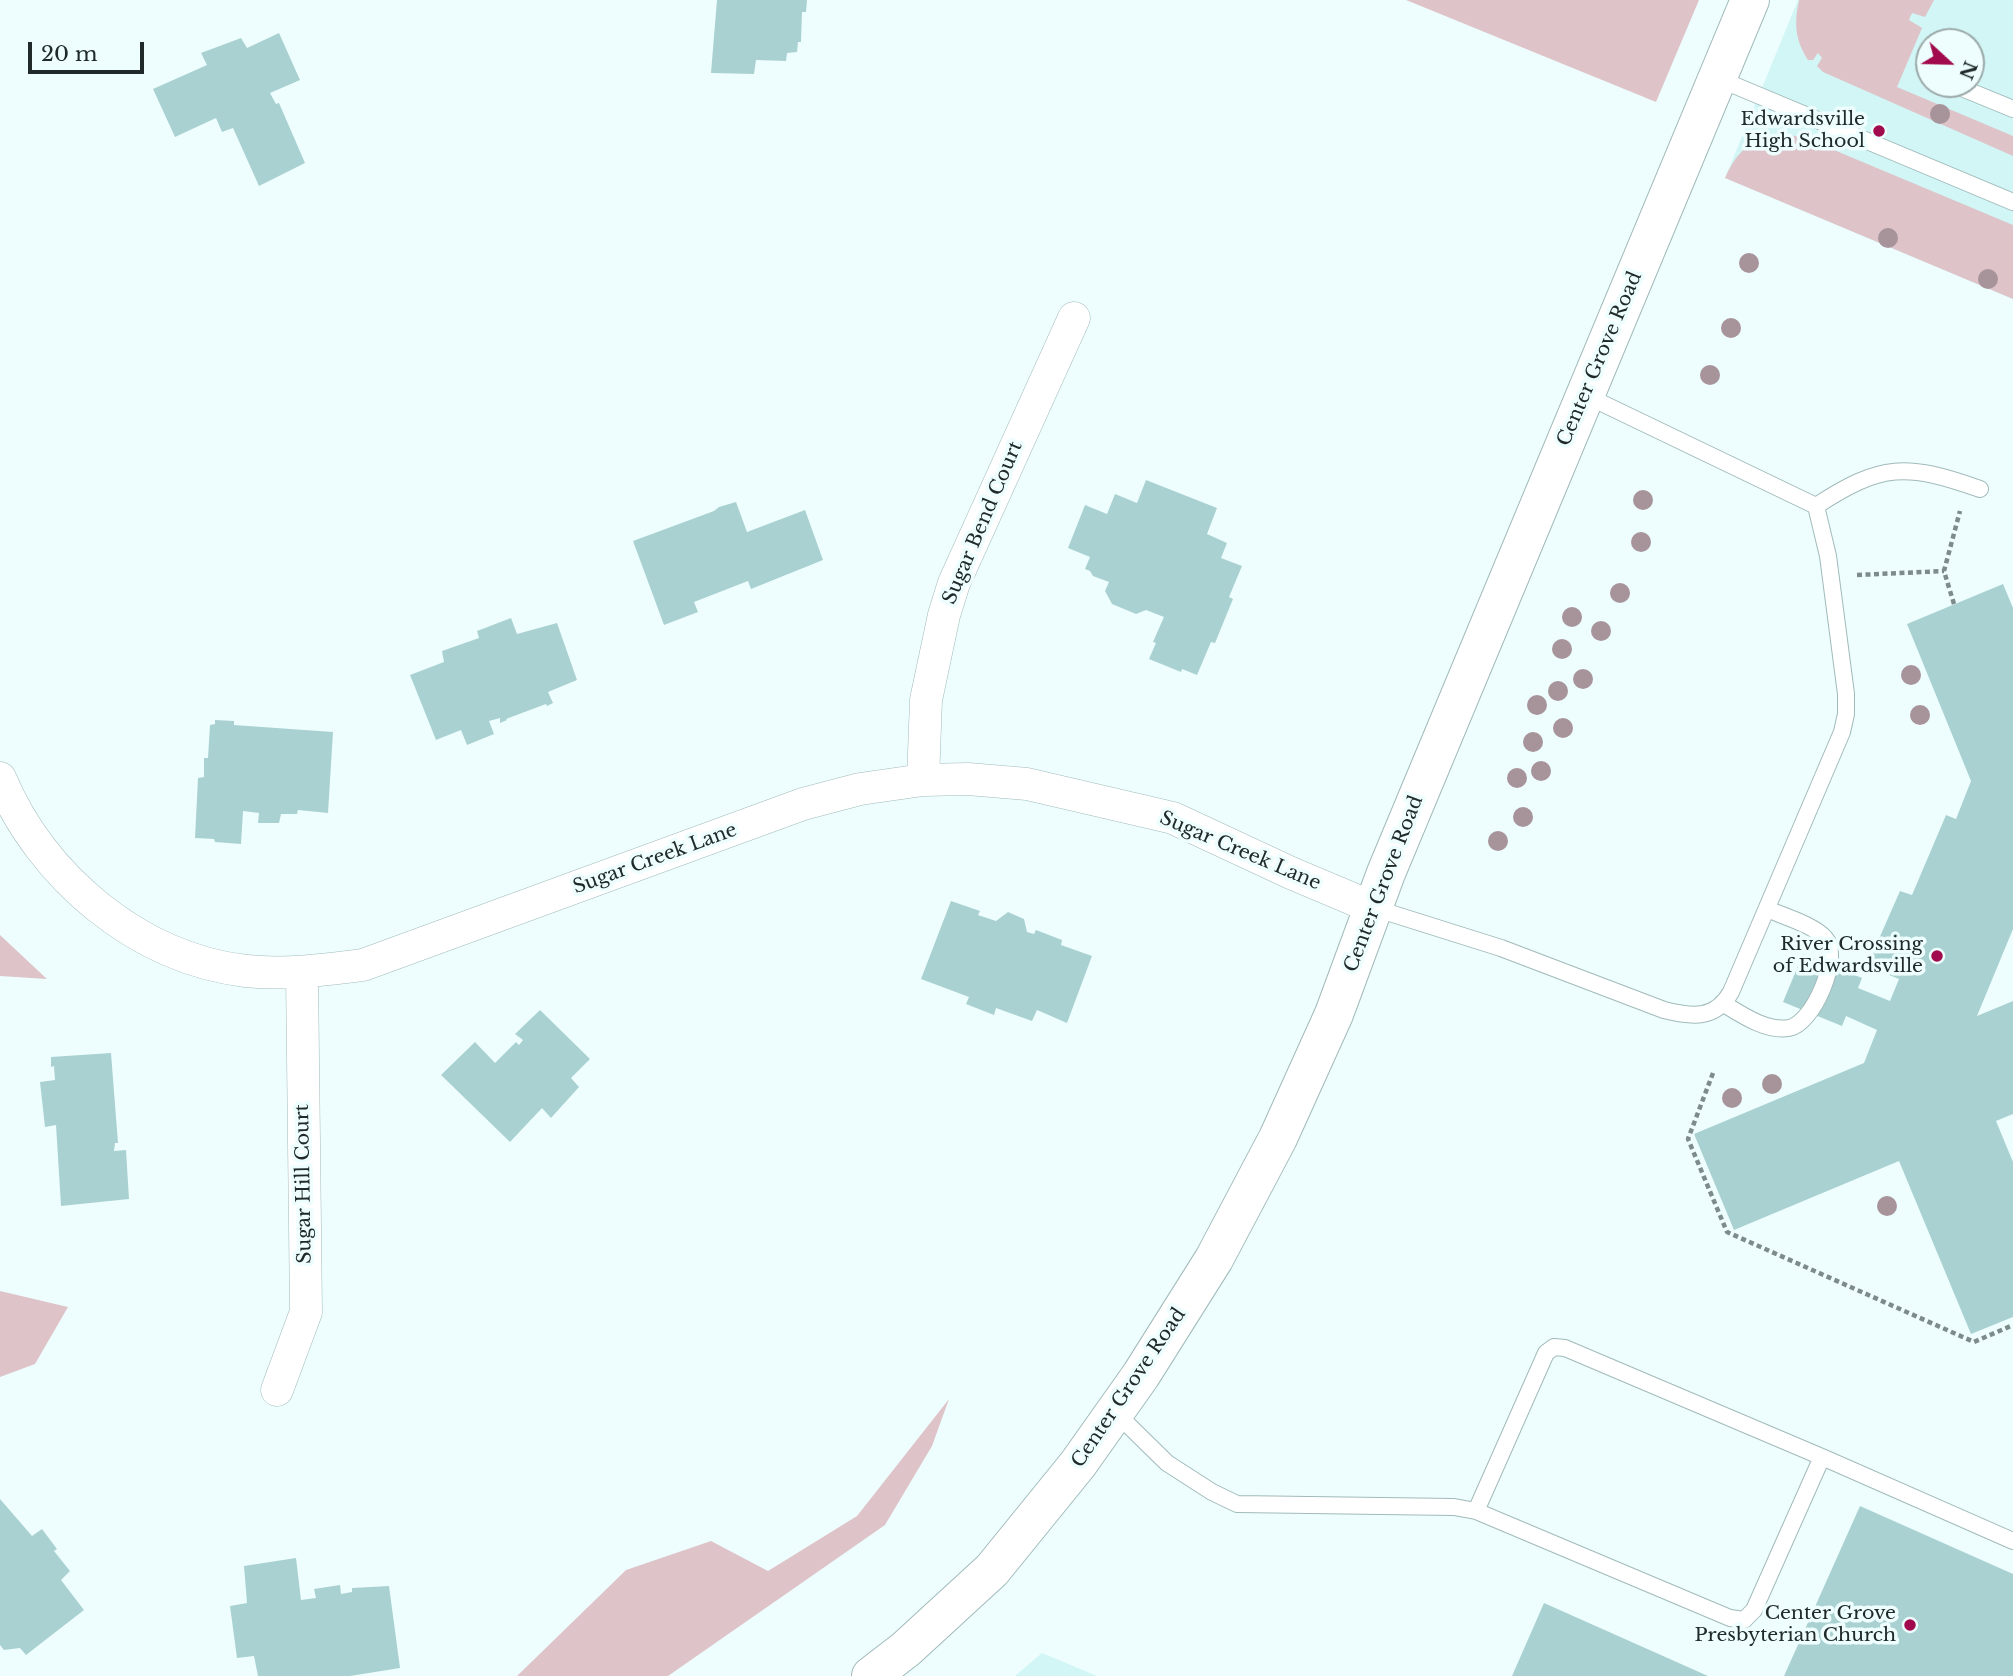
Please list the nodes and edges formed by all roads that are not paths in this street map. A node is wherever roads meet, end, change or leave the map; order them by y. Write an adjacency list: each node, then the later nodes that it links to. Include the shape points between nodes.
1 (1750, 0): 2 (street, Center Grove Road)
2 (1717, 78): 5 (lane); 7 (street, Center Grove Road)
3 (1985, 98): 4 (lane)
4 (2013, 109)
5 (2013, 202)
6 (1074, 318): 11 (street, Sugar Bend Court, via 954,583 926,699)
7 (1585, 395): 9 (lane); 12 (street, Center Grove Road)
8 (1980, 489): 9 (lane, via 1926,473 1884,472 1864,478)
9 (1816, 506): 13 (lane, via 1828,556 1846,714)
10 (0, 778): 14 (street, Sugar Creek Lane, via 36,844 68,881 106,913 193,958 245,971)
11 (923, 780): 12 (street, Sugar Creek Lane, via 1027,784 1173,818); 14 (street, Sugar Creek Lane, via 860,789 803,804 363,965)
12 (1374, 908): 15 (lane, via 1501,947 1676,1013 1714,1012); 17 (street, Center Grove Road, via 1334,1014 1278,1138 1214,1259)
13 (1767, 909): 15 (lane); 15 (lane, via 1821,934 1831,947 1831,965 1810,1013 1799,1025 1778,1028)
14 (302, 974): 16 (street, Sugar Hill Court, via 306,1312)
15 (1724, 1004)
16 (277, 1390)
17 (1115, 1412): 19 (lane, via 1167,1463 1237,1504); 21 (street, Center Grove Road, via 992,1570)
18 (1822, 1457): 19 (lane, via 1754,1610 1744,1620); 19 (lane, via 1554,1346 1546,1353); 20 (lane)
19 (1476, 1511)
20 (2013, 1541)
21 (871, 1676)

